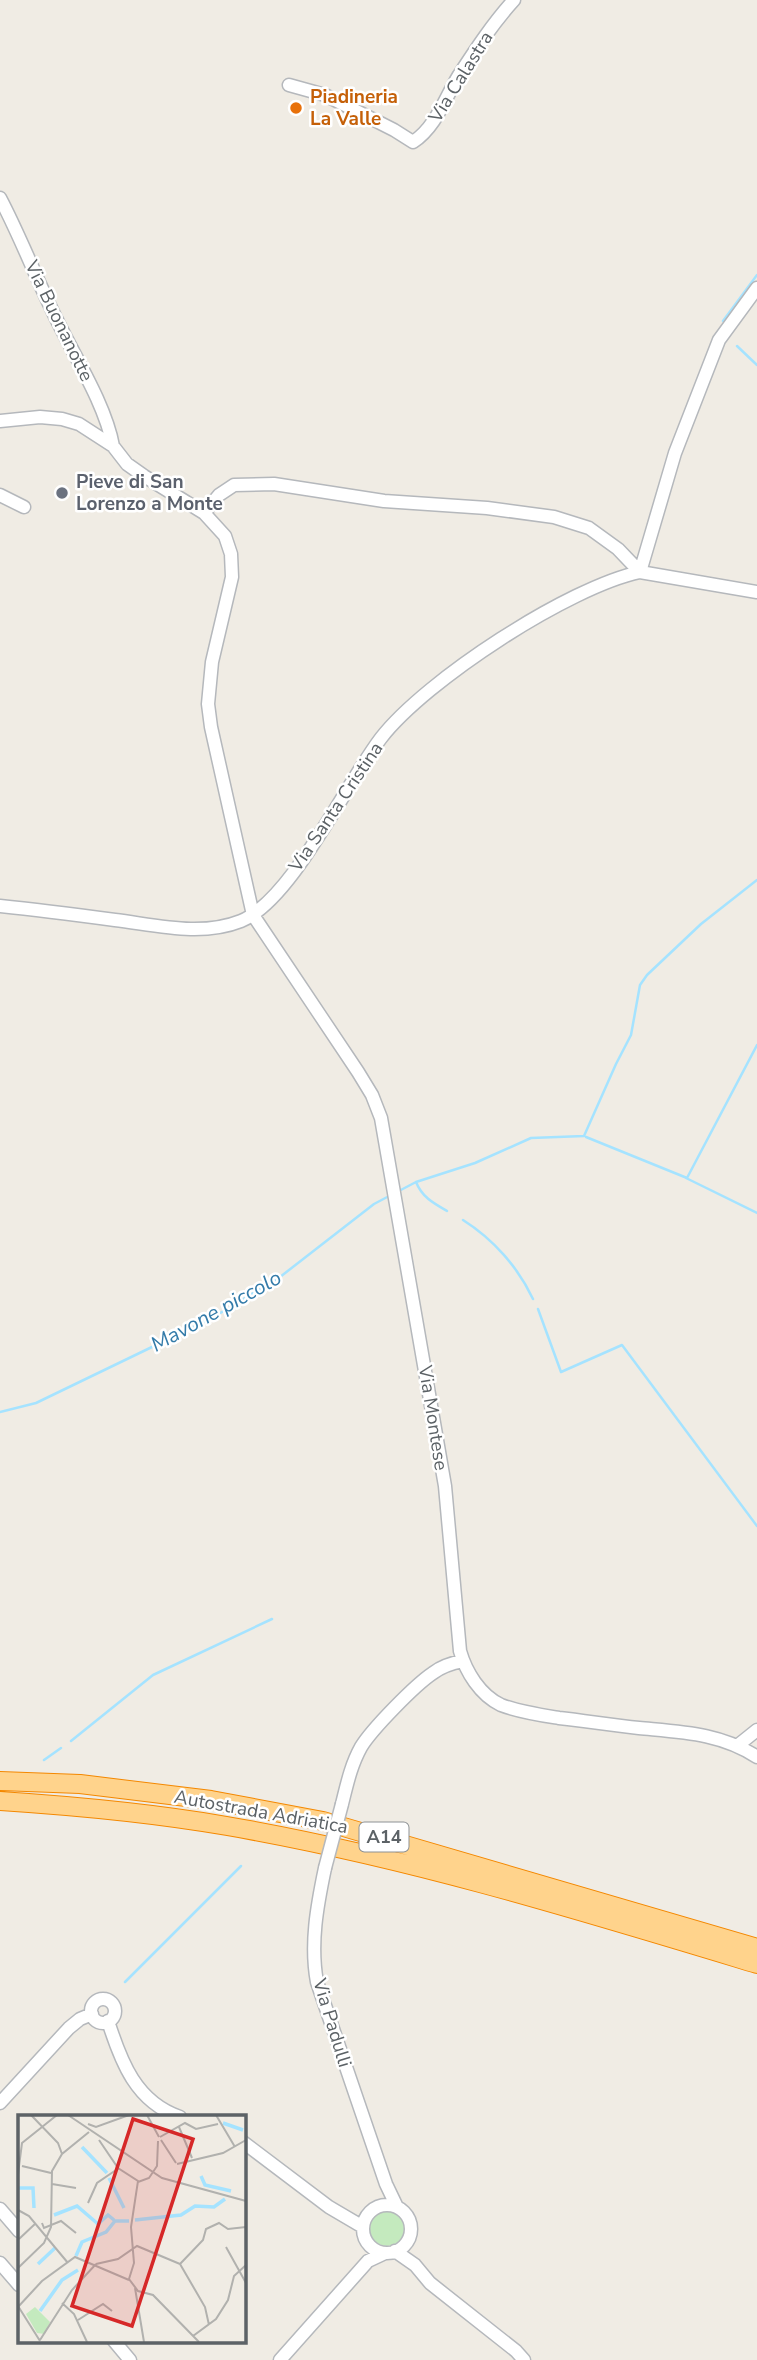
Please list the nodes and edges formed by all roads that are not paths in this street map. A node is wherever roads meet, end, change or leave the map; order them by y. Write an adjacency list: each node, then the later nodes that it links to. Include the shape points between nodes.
1 (514, 0): 2 (street, Via Calastra, via 480,44 426,133 413,142 325,95)
2 (289, 85)
3 (0, 198): 6 (street, Via Buonanotte, via 87,380)
4 (757, 288): 10 (street, via 719,341 675,453)
5 (0, 421): 6 (street, via 62,419 79,424)
6 (113, 446): 9 (street, via 144,477)
7 (0, 495): 8 (street)
8 (24, 507)
9 (204, 513): 10 (street, via 234,485 274,484 384,501 554,517 589,528); 13 (street, via 225,536 231,554 232,577 212,662 208,704)
10 (640, 572): 11 (street, Via Santa Cristina); 13 (street, Via Santa Cristina, via 622,576 539,616 407,709 381,738 290,877)
11 (757, 592)
12 (0, 906): 13 (street, Via Santa Cristina, via 187,929 219,927)
13 (253, 915): 14 (street, Via Montese, via 372,1095 381,1118 444,1486)
14 (463, 1661): 16 (street, Via Montese, via 474,1682 500,1704 552,1717 702,1734); 27 (street, Via Padulli, bridge, via 432,1673 362,1745 350,1772 316,1915 315,1969 324,2004)
15 (757, 1730): 16 (street)
16 (737, 1746): 17 (street, Via Montese)
17 (757, 1757)
18 (0, 1781): 20 (highway, Autostrada Adriatica / A14, via 80,1784 211,1800 323,1821)
19 (0, 1801): 21 (highway, Autostrada Adriatica / A14, via 94,1807 228,1826 366,1855 517,1891)
20 (757, 1948)
21 (757, 1964)
22 (92, 2014): 23 (street, via 96,2021); 23 (street, via 96,2001 107,2000 115,2010); 24 (street, via 69,2028)
23 (108, 2021): 25 (street, via 135,2086 160,2109)
24 (0, 2103)
25 (175, 2115)
26 (245, 2144): 31 (street)
27 (386, 2184): 28 (street, Via Padulli); 29 (street)
28 (397, 2207): 29 (street); 34 (street, via 411,2224)
29 (375, 2208): 31 (street); 32 (street)
30 (0, 2209): 33 (street)
31 (342, 2213): 32 (street)
32 (363, 2227): 35 (street)
33 (18, 2230)
34 (409, 2239): 36 (street); 39 (street)
35 (369, 2244): 36 (street); 37 (street)
36 (390, 2252): 37 (street); 39 (street)
37 (368, 2261): 43 (street)
38 (0, 2263): 40 (street)
39 (415, 2266): 44 (street)
40 (18, 2284)
41 (115, 2342): 42 (street)
42 (130, 2360)
43 (280, 2360)
44 (524, 2360)

